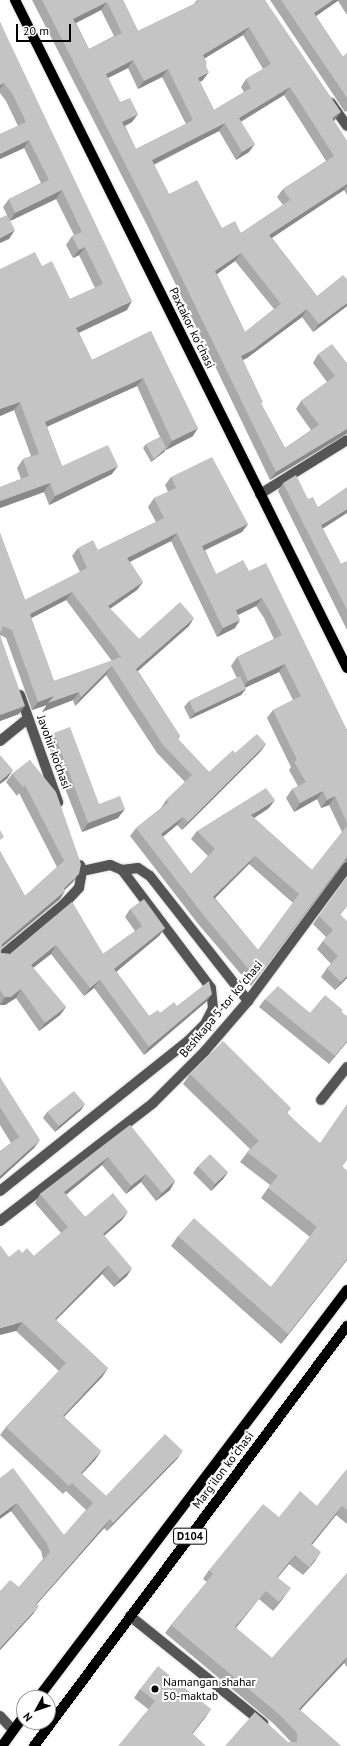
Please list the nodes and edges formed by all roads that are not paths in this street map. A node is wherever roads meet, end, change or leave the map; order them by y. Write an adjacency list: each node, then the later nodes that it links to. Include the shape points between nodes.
1 (15, 0): 5 (main road, Paxtakor koʻchasi)
2 (326, 95): 3 (street)
3 (347, 126)
4 (347, 440): 5 (street)
5 (260, 494): 6 (main road, Paxtakor koʻchasi)
6 (347, 668)
7 (15, 683): 8 (street, Javohir ko'chasi)
8 (28, 718): 9 (street); 10 (street, Javohir ko'chasi)
9 (0, 741)
10 (62, 812)
11 (77, 856): 14 (street)
12 (347, 867): 16 (street, Beshkapa 5-tor koʻchasi)
13 (122, 870): 14 (street, via 110,865); 16 (street, via 138,868 150,876); 19 (street, via 211,988 213,1008 205,1024 188,1041)
14 (82, 871): 15 (street, via 79,888 64,904)
15 (0, 957)
16 (248, 1001): 20 (street, Beshkapa 5-tor koʻchasi, via 205,1051 153,1103)
17 (347, 1067): 18 (street)
18 (321, 1100)
19 (0, 1191)
20 (0, 1221)
21 (347, 1290): 24 (main road, Margʻilon koʻchasi / D104)
22 (347, 1326): 23 (main road, Margʻilon koʻchasi / D104)
23 (130, 1616): 27 (street); 30 (main road, Margʻilon koʻchasi / D104)
24 (44, 1690)
25 (0, 1716): 28 (street)
26 (16, 1726): 28 (main road)
27 (269, 1728)
28 (13, 1730): 29 (main road)
29 (2, 1746)
30 (34, 1746)

